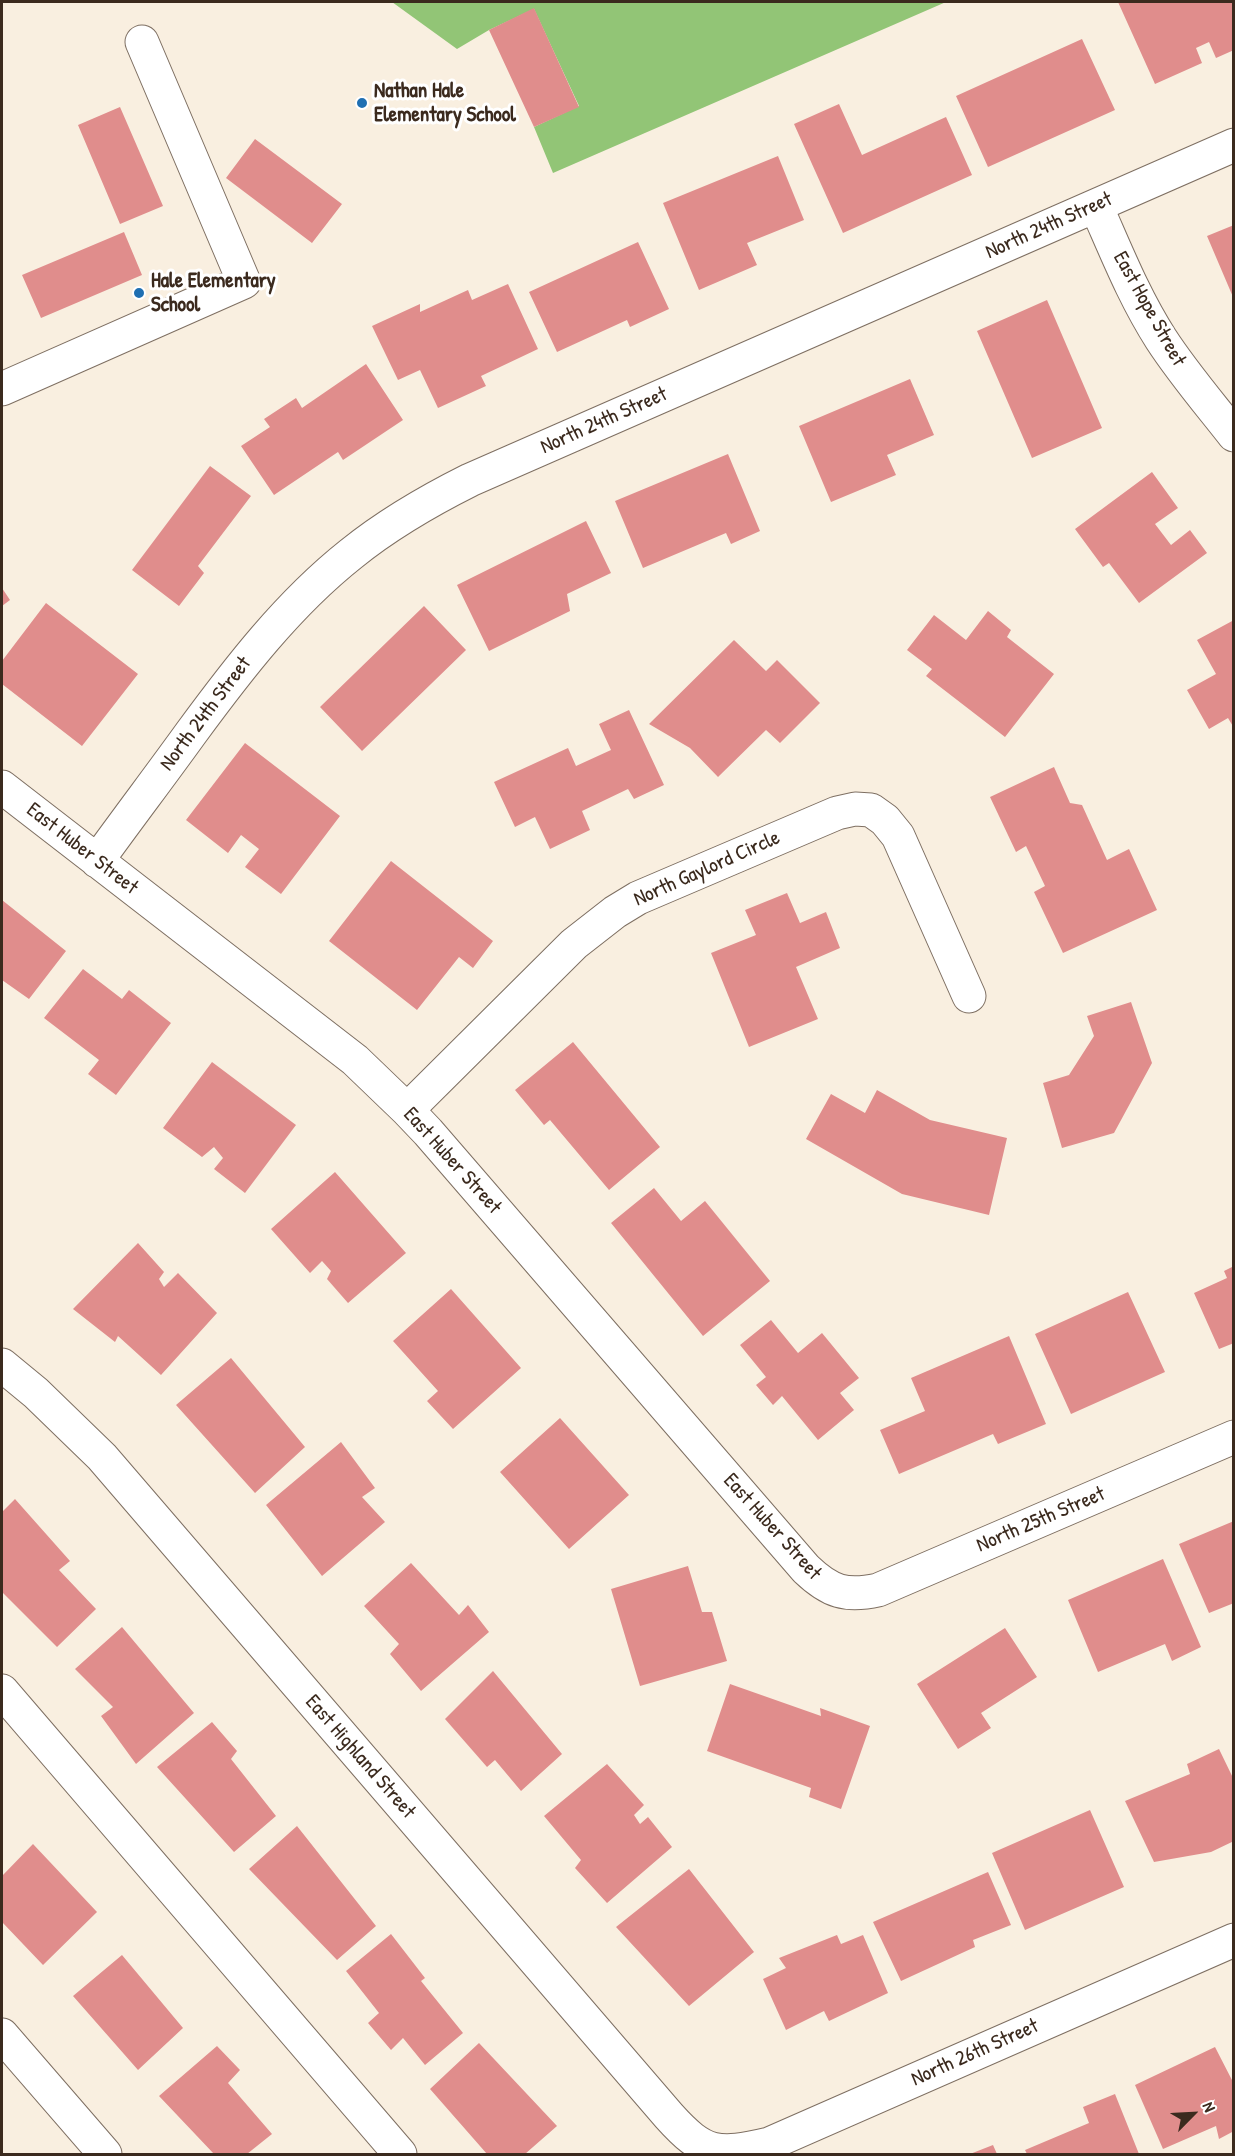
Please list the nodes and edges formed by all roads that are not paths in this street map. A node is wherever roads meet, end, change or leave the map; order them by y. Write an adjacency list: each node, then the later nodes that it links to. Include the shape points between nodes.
1 (142, 42): 4 (street, via 244,282)
2 (1233, 145): 3 (street, North 24th Street)
3 (1096, 206): 5 (street, East Hope Street, via 1128,279 1160,338); 7 (street, North 24th Street, via 470,480 388,526 316,585 252,654)
4 (2, 389)
5 (1233, 435)
6 (2, 787): 7 (street, East Huber Street)
7 (97, 861): 9 (street, East Huber Street, via 355,1060)
8 (969, 996): 9 (street, North Gaylord Circle, via 898,836 871,810 855,809 819,819 662,887 615,912 574,944)
9 (407, 1110): 12 (street, East Huber Street, via 806,1569)
10 (2, 1365): 16 (street, East Highland Street, via 102,1456 669,2116 697,2144)
11 (1233, 1437): 12 (street, North 25th Street, via 878,1590)
12 (846, 1594)
13 (2, 1691): 18 (street)
14 (1233, 1940): 16 (street, North 26th Street, via 768,2144 731,2154)
15 (2, 2035): 17 (street)
16 (713, 2152)
17 (105, 2154)
18 (400, 2154)

